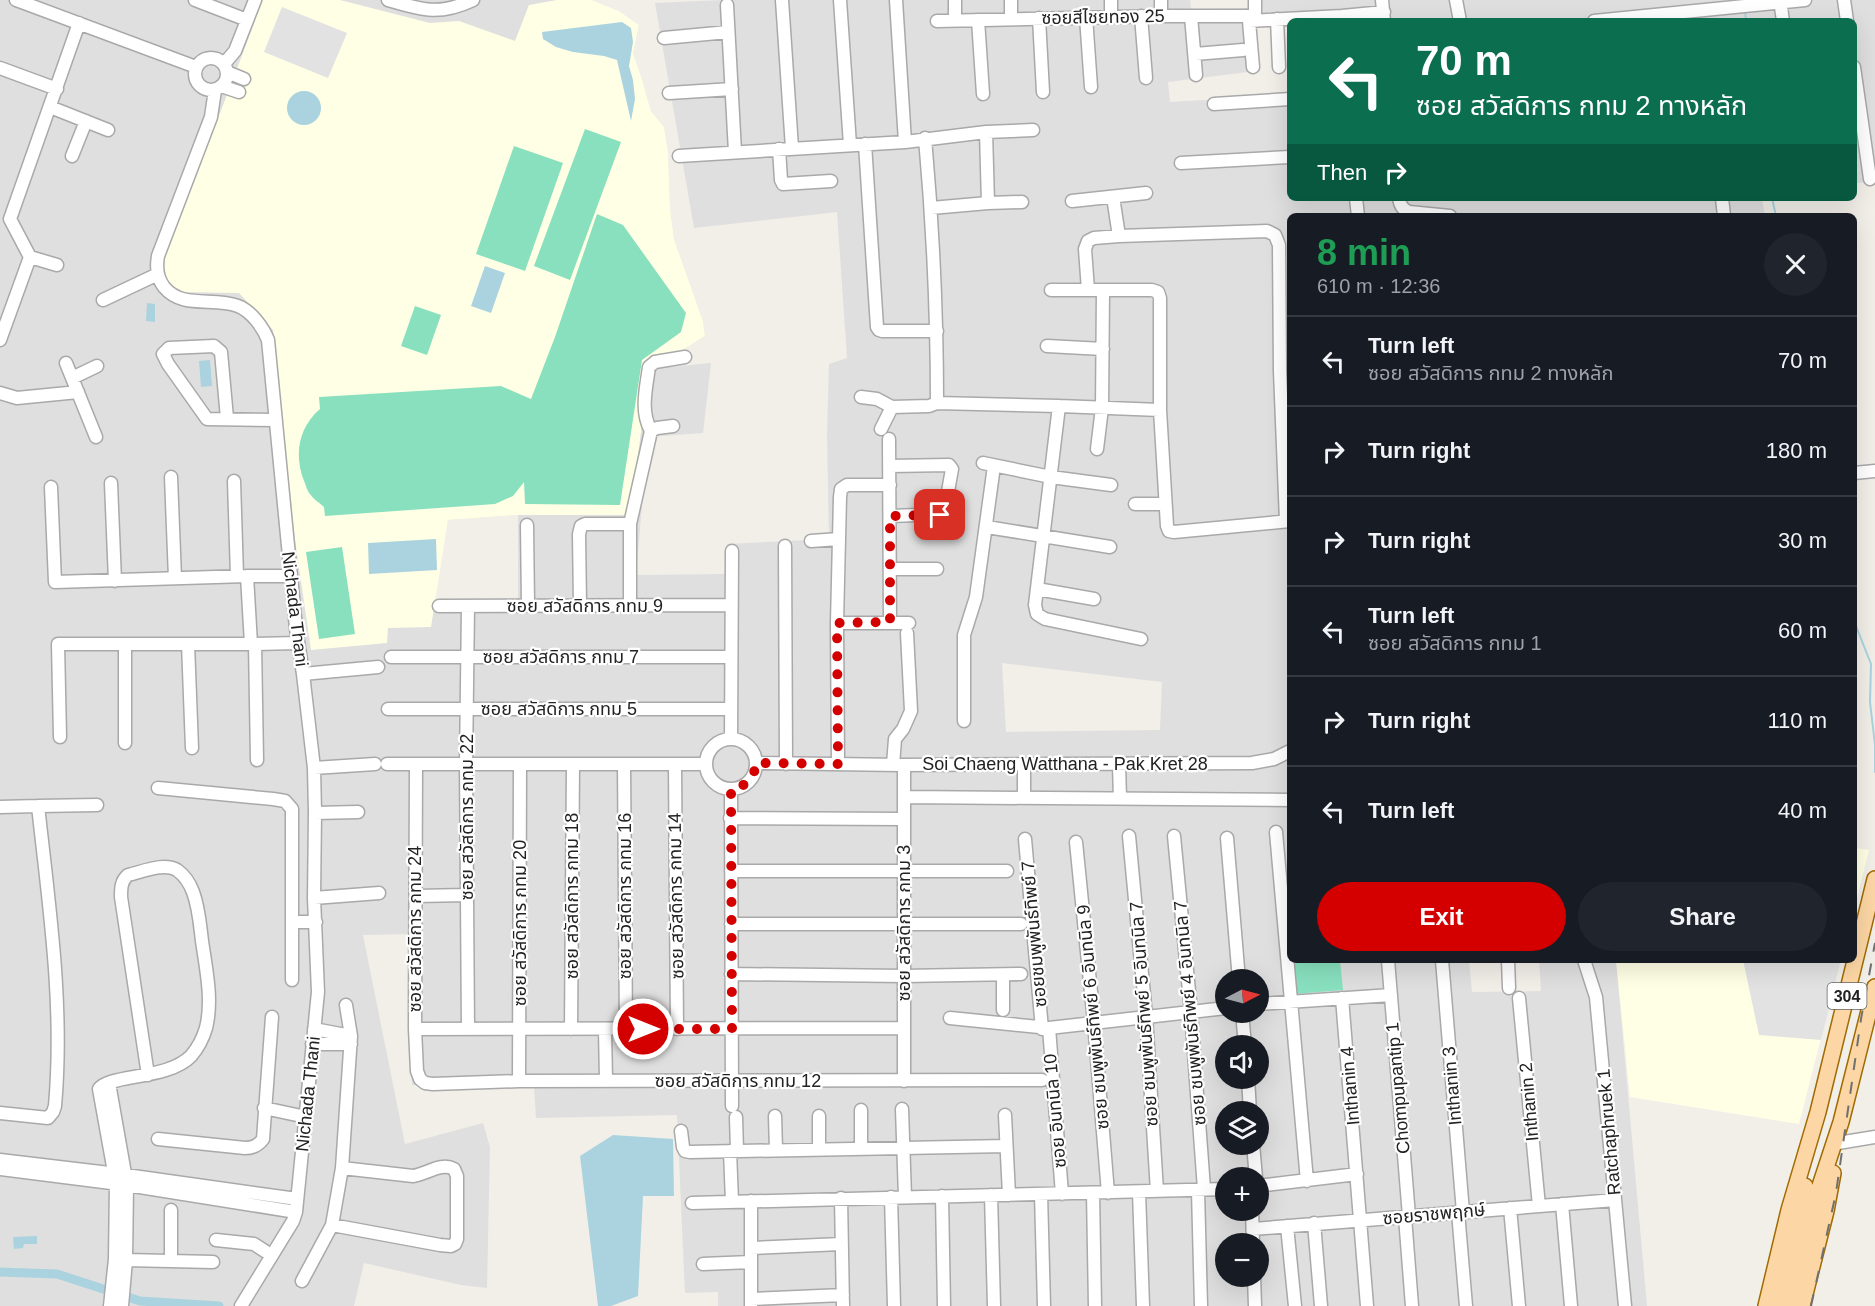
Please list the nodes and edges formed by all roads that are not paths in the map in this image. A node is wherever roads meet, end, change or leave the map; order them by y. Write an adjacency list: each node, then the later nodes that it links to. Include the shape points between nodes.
1 (16, 0): 39 (street)
2 (195, 0): 33 (street)
3 (255, 0): 33 (street)
4 (388, 0): 5 (street, via 421,10 438,10)
5 (473, 0)
6 (782, 0): 73 (street)
7 (840, 0): 72 (street)
8 (896, 0): 70 (street)
9 (955, 0): 34 (street)
10 (1011, 0): 32 (street)
11 (1111, 0): 25 (street)
12 (1161, 0): 21 (street)
13 (1255, 0): 22 (street, ซอยสีไชยทอง 25, via 1255,13 1251,16)
14 (1456, 0): 28 (street)
15 (1805, 0): 17 (street)
16 (1844, 0): 31 (street)
17 (1781, 1): 23 (street); 30 (street)
18 (727, 5): 40 (street)
19 (1384, 11): 27 (street)
20 (1140, 16): 21 (street, ซอยสีไชยทอง 25); 25 (street, ซอยสีไชยทอง 25); 50 (street)
21 (1161, 16): 22 (street, ซอยสีไชยทอง 25)
22 (1191, 16): 43 (street)
23 (1703, 16): 29 (street)
24 (1086, 17): 25 (street, ซอยสีไชยทอง 25); 26 (street, ซอยสีไชยทอง 25); 53 (street)
25 (1111, 17)
26 (1039, 18): 32 (street, ซอยสีไชยทอง 25); 58 (street)
27 (1321, 18)
28 (1459, 18)
29 (1659, 18)
30 (1784, 18)
31 (1847, 18)
32 (1011, 19): 35 (street, ซอยสีไชยทอง 25)
33 (247, 20): 47 (street)
34 (955, 20): 35 (street, ซอยสีไชยทอง 25); 38 (street, ซอยสีไชยทอง 25)
35 (978, 20): 60 (street)
36 (1277, 20): 37 (street); 45 (street, via 1249,21); 48 (street)
37 (1287, 20)
38 (937, 21)
39 (79, 23): 44 (street); 55 (street)
40 (728, 32): 41 (street); 56 (street)
41 (664, 38)
42 (1243, 50): 43 (street)
43 (1195, 54): 49 (street)
44 (196, 67): 47 (street, via 209,58 218,59); 54 (street, via 196,80 201,87)
45 (1253, 67)
46 (0, 68): 55 (street)
47 (225, 68): 51 (street); 54 (street, via 225,81)
48 (1279, 68)
49 (1196, 75)
50 (1146, 78)
51 (244, 79)
52 (1857, 84): 65 (street)
53 (1091, 87)
54 (218, 88): 57 (street); 94 (street, via 211,117 158,256)
55 (57, 89): 63 (street)
56 (732, 89): 59 (street); 74 (street)
57 (239, 92)
58 (1043, 92)
59 (669, 93)
60 (983, 94)
61 (1287, 99): 62 (street)
62 (1214, 104)
63 (50, 107): 64 (street); 89 (street)
64 (86, 121): 66 (street); 75 (street)
65 (1864, 123): 79 (street)
66 (108, 130)
67 (1033, 130): 68 (street)
68 (986, 132): 69 (street); 86 (street)
69 (925, 138): 70 (street); 88 (street)
70 (906, 142): 71 (street)
71 (866, 144): 72 (street); 99 (street, via 877,327 882,331)
72 (850, 145): 73 (street)
73 (786, 148): 74 (street); 80 (street, via 783,184)
74 (735, 152): 76 (street)
75 (72, 156)
76 (679, 156)
77 (1287, 157): 78 (street)
78 (1181, 163)
79 (1870, 179)
80 (831, 181)
81 (1146, 193): 82 (street)
82 (1113, 196): 83 (street); 91 (street)
83 (1072, 201)
84 (1400, 201): 90 (street, via 1404,210)
85 (1022, 202): 86 (street)
86 (988, 203): 88 (street)
87 (0, 208): 89 (street)
88 (931, 208): 99 (street)
89 (13, 213): 92 (street, via 10,219)
90 (1419, 213)
91 (1119, 236): 96 (street, via 1088,241); 131 (street, via 1268,231 1275,235 1279,245)
92 (30, 256): 93 (street); 100 (street)
93 (57, 265)
94 (158, 274): 98 (street); 116 (street, Nichada Thani, via 162,285 178,298 240,306 260,325 268,340)
95 (1051, 290): 96 (street)
96 (1088, 290): 97 (street)
97 (1103, 290): 102 (street); 114 (street, via 1158,292)
98 (103, 300)
99 (937, 331): 110 (street)
100 (1, 333)
101 (1047, 346): 102 (street)
102 (1103, 349): 113 (street)
103 (685, 357): 118 (street, via 655,362 649,367 645,411)
104 (66, 363): 106 (street)
105 (97, 366): 106 (street)
106 (72, 378): 107 (street)
107 (78, 392): 108 (street, via 17,398); 119 (street)
108 (0, 393)
109 (861, 397): 112 (street, via 878,399)
110 (937, 403): 111 (street); 112 (street)
111 (1059, 405): 113 (street); 125 (street)
112 (892, 407): 121 (street, via 885,434)
113 (1102, 408): 114 (street); 120 (street)
114 (1160, 410): 133 (street)
115 (227, 418): 115 (street, via 203,417 168,364 165,350 218,348); 116 (street)
116 (276, 420): 148 (street, Nichada Thani)
117 (673, 426): 118 (street)
118 (651, 431): 136 (street)
119 (96, 437)
120 (1097, 449)
121 (889, 466): 128 (street); 134 (street, via 949,465 952,469 944,514)
122 (1875, 471): 123 (street)
123 (1857, 473)
124 (171, 477): 149 (street)
125 (1051, 477): 129 (street); 138 (street, via 989,465); 139 (street)
126 (234, 481): 147 (street)
127 (111, 483): 150 (street)
128 (890, 485): 134 (street); 140 (street, via 847,485 841,489)
129 (1111, 485)
130 (51, 487): 150 (street, via 55,582)
131 (1287, 502)
132 (1136, 504): 133 (street)
133 (1165, 504): 135 (street, via 1167,526 1174,532)
134 (890, 516): 145 (street)
135 (1287, 521)
136 (630, 524): 154 (street, via 581,526); 158 (street)
137 (527, 525): 153 (street)
138 (987, 527): 139 (street); 174 (street, via 975,604 964,635)
139 (1044, 536): 143 (street); 151 (street)
140 (839, 539): 141 (street); 160 (street)
141 (811, 541)
142 (785, 546): 189 (street)
143 (1110, 548)
144 (732, 551): 155 (street)
145 (890, 569): 146 (street); 159 (street)
146 (937, 569)
147 (242, 576): 148 (street); 149 (street); 165 (street)
148 (290, 576): 162 (street, Nichada Thani)
149 (175, 578): 150 (street)
150 (115, 580)
151 (1037, 589): 152 (street); 161 (street, via 1035,605 1041,618)
152 (1094, 599)
153 (528, 605): 154 (street, ซอย สวัสดิการ กทม 9); 157 (street, ซอย สวัสดิการ กทม 9)
154 (580, 605): 158 (street, ซอย สวัสดิการ กทม 9)
155 (731, 605): 158 (street, ซอย สวัสดิการ กทม 9); 168 (street)
156 (439, 606): 157 (street, ซอย สวัสดิการ กทม 9)
157 (468, 606): 167 (street, ซอย สวัสดิการ กทม 22)
158 (630, 606)
159 (890, 622): 160 (street); 193 (street, ซอย สวัสดิการ กทม 3, via 908,628 911,711 895,739)
160 (837, 623): 190 (street)
161 (1141, 639)
162 (298, 643): 165 (street); 170 (street, Nichada Thani)
163 (125, 644): 164 (street); 175 (street, via 58,644); 177 (street)
164 (188, 644): 165 (street); 178 (street)
165 (253, 644): 180 (street)
166 (391, 657): 167 (street, ซอย สวัสดิการ กทม 7)
167 (467, 657): 168 (street, ซอย สวัสดิการ กทม 7); 172 (street, ซอย สวัสดิการ กทม 22)
168 (730, 657): 173 (street)
169 (378, 667): 170 (street)
170 (303, 674): 194 (street, Nichada Thani)
171 (388, 709): 172 (street, ซอย สวัสดิการ กทม 5)
172 (467, 709): 173 (street, ซอย สวัสดิการ กทม 5); 183 (street, ซอย สวัสดิการ กทม 22)
173 (730, 709): 176 (street)
174 (964, 721)
175 (60, 736)
176 (731, 738): 181 (street, via 749,746); 188 (street, via 713,746)
177 (125, 743)
178 (192, 748)
179 (1287, 752): 192 (street, Soi Chaeng Watthana - Pak Kret 28, via 1252,763)
180 (257, 760)
181 (756, 763): 189 (street, Soi Chaeng Watthana - Pak Kret 28); 196 (street, via 749,782)
182 (416, 764): 183 (street); 194 (street); 220 (street, ซอย สวัสดิการ กทม 24)
183 (466, 764): 184 (street); 219 (street, ซอย สวัสดิการ กทม 22)
184 (520, 764): 185 (street); 260 (street, ซอย สวัสดิการ กทม 20)
185 (573, 764): 186 (street); 261 (street, ซอย สวัสดิการ กทม 18)
186 (624, 764): 187 (street); 263 (street, ซอย สวัสดิการ กทม 16)
187 (675, 764): 188 (street); 264 (street, ซอย สวัสดิการ กทม 14)
188 (706, 764): 196 (street, via 713,782)
189 (786, 764): 190 (street, Soi Chaeng Watthana - Pak Kret 28)
190 (838, 764): 193 (street, Soi Chaeng Watthana - Pak Kret 28)
191 (1024, 764): 192 (street, Soi Chaeng Watthana - Pak Kret 28); 193 (street, Soi Chaeng Watthana - Pak Kret 28); 198 (street)
192 (1119, 764): 199 (street)
193 (899, 765): 197 (street, ซอย สวัสดิการ กทม 3)
194 (314, 768): 205 (street, Nichada Thani)
195 (158, 788): 222 (street, via 285,801 292,809 293,820)
196 (731, 789): 206 (street)
197 (904, 798): 198 (street); 207 (street, ซอย สวัสดิการ กทม 3)
198 (1024, 798): 199 (street)
199 (1120, 799): 200 (street)
200 (1287, 800)
201 (97, 805): 202 (street)
202 (38, 806): 203 (street); 280 (street, via 56,969 59,1024 55,1106 48,1118)
203 (0, 807)
204 (358, 812): 205 (street)
205 (315, 813): 221 (street, Nichada Thani)
206 (730, 818): 207 (street); 214 (street)
207 (904, 819): 215 (street, ซอย สวัสดิการ กทม 3)
208 (1276, 832): 227 (street)
209 (1129, 836): 252 (street, ซอย ชมพูพันธ์ทิพย์ 5 อินทนิล 7)
210 (1174, 836): 251 (street, ซอย ชมพูพันธ์ทิพย์ 4 อินทนิล 7)
211 (1227, 838): 235 (street)
212 (1025, 839): 266 (street, ซอยชมพูพันธ์ทิพย์ 7)
213 (1076, 842): 255 (street, ซอย ชมพูพันธ์ทิพย์ 6 อินทนิล 9)
214 (731, 871): 215 (street); 225 (street)
215 (904, 871): 216 (street); 224 (street, ซอย สวัสดิการ กทม 3)
216 (1007, 871)
217 (1875, 879): 228 (main road, 304)
218 (379, 894): 221 (street)
219 (467, 895): 220 (street); 259 (street, ซอย สวัสดิการ กทม 22)
220 (416, 896): 258 (street, ซอย สวัสดิการ กทม 24)
221 (315, 898): 223 (street, Nichada Thani)
222 (292, 922): 223 (street); 240 (street)
223 (316, 922): 257 (street, Nichada Thani, via 318,992)
224 (904, 923): 225 (street); 226 (street); 239 (street, ซอย สวัสดิการ กทม 3)
225 (731, 924): 236 (street)
226 (1021, 924)
227 (1287, 949)
228 (1857, 953)
229 (1288, 963): 246 (street)
230 (1388, 963): 243 (street, Chompupantip 1)
231 (1442, 963): 326 (street, Inthanin 3)
232 (1508, 963): 242 (street)
233 (1585, 963): 317 (street, Ratchaphruek 1, via 1596,997)
234 (1854, 963): 279 (main road, 304)
235 (1238, 969)
236 (731, 974): 239 (street); 265 (street)
237 (1022, 974): 238 (street)
238 (1003, 975): 239 (street); 250 (street)
239 (904, 976): 256 (street, ซอย สวัสดิการ กทม 3)
240 (291, 980)
241 (1875, 987): 285 (main road, 304)
242 (1509, 988)
243 (1390, 995): 244 (street); 327 (street, Chompupantip 1)
244 (1342, 998): 246 (street); 299 (street, Inthanin 4)
245 (1519, 998): 323 (street, Inthanin 2)
246 (1292, 1002): 247 (street); 301 (street)
247 (1269, 1003)
248 (346, 1005): 267 (street)
249 (1215, 1009): 251 (street)
250 (1003, 1010)
251 (1191, 1012): 252 (street); 304 (street, ซอย ชมพูพันธ์ทิพย์ 4 อินทนิล 7)
252 (1146, 1016): 255 (street); 305 (street, ซอย ชมพูพันธ์ทิพย์ 5 อินทนิล 7)
253 (272, 1017): 276 (street)
254 (950, 1018): 266 (street)
255 (1094, 1022): 266 (street); 308 (street, ซอย ชมพูพันธ์ทิพย์ 6 อินทนิล 9)
256 (904, 1028): 265 (street); 272 (street, ซอย สวัสดิการ กทม 3)
257 (314, 1029): 267 (street); 268 (street, Nichada Thani)
258 (415, 1029): 259 (street); 275 (street, ซอย สวัสดิการ กทม 24, via 417,1071 420,1079)
259 (468, 1029): 260 (street)
260 (520, 1029): 261 (street); 273 (street, ซอย สวัสดิการ กทม 20)
261 (571, 1029): 262 (street)
262 (605, 1029): 263 (street); 274 (street)
263 (626, 1029): 264 (street)
264 (678, 1029): 265 (street)
265 (732, 1029): 271 (street)
266 (1046, 1029): 310 (street, ซอย อินทนิล 10)
267 (351, 1040): 268 (street); 297 (street)
268 (312, 1044): 284 (street, Nichada Thani)
269 (147, 1075): 269 (street, via 181,1065 200,1044 206,1027 208,984 198,909 186,878 168,867 128,875 121,886); 300 (street, via 100,1086)
270 (1042, 1080): 272 (street, ซอย สวัสดิการ กทม 12)
271 (732, 1081): 272 (street, ซอย สวัสดิการ กทม 12); 274 (street, ซอย สวัสดิการ กทม 12); 295 (street)
272 (904, 1081)
273 (519, 1082): 274 (street, ซอย สวัสดิการ กทม 12); 275 (street, ซอย สวัสดิการ กทม 12)
274 (606, 1082)
275 (433, 1084)
276 (264, 1108): 284 (street); 288 (street, via 263,1139 251,1148)
277 (902, 1109): 291 (street)
278 (861, 1110): 292 (street)
279 (1818, 1112): 366 (main road, 304); 367 (main road)
280 (0, 1113)
281 (1005, 1115): 290 (street)
282 (776, 1116): 293 (street)
283 (819, 1116): 294 (street)
284 (306, 1117): 322 (street, Nichada Thani)
285 (1841, 1122): 289 (main road, 304); 368 (main road, via 1811,1214)
286 (681, 1131): 295 (street, via 685,1151)
287 (1875, 1137): 289 (street)
288 (158, 1139)
289 (1838, 1143): 369 (main road, 304)
290 (1006, 1146): 291 (street); 312 (street)
291 (903, 1148): 292 (street); 315 (street)
292 (861, 1149): 294 (street)
293 (776, 1150): 294 (street); 295 (street)
294 (819, 1150)
295 (733, 1151): 319 (street)
296 (0, 1160): 300 (street)
297 (342, 1168): 331 (street); 331 (street, via 413,1176 448,1166 454,1168 457,1239 451,1246 440,1245)
298 (0, 1169): 300 (street)
299 (1357, 1174): 301 (street); 328 (street, Inthanin 4)
300 (121, 1179): 322 (street); 339 (street); 346 (street, via 115,1259)
301 (1307, 1181): 302 (street)
302 (1269, 1185)
303 (1215, 1189): 304 (street)
304 (1201, 1190): 305 (street); 356 (street, ซอย ชมพูพันธ์ทิพย์ 4 อินทนิล 7)
305 (1157, 1191): 306 (street)
306 (1139, 1192): 308 (street); 355 (street)
307 (1093, 1193): 308 (street); 310 (street); 354 (street)
308 (1108, 1193)
309 (1041, 1194): 310 (street); 312 (street); 353 (street)
310 (1062, 1194)
311 (991, 1195): 312 (street); 313 (street); 352 (street)
312 (1009, 1195)
313 (942, 1196): 315 (street); 351 (street)
314 (891, 1197): 315 (street); 316 (street); 350 (street)
315 (905, 1197)
316 (841, 1198): 318 (street); 336 (street)
317 (1615, 1200): 321 (street, ซอยราชพฤกษ์); 365 (street, Ratchaphruek 1)
318 (751, 1201): 319 (street); 337 (street)
319 (732, 1202): 320 (street)
320 (692, 1203)
321 (1562, 1204): 323 (street, ซอยราชพฤกษ์); 364 (street)
322 (296, 1206): 338 (street, via 293,1221)
323 (1539, 1206): 324 (street, ซอยราชพฤกษ์)
324 (1510, 1208): 326 (street, ซอยราชพฤกษ์); 363 (street)
325 (171, 1210): 340 (street)
326 (1460, 1212): 327 (street, ซอยราชพฤกษ์); 362 (street, Inthanin 3)
327 (1407, 1217): 328 (street, ซอยราชพฤกษ์); 361 (street, Chompupantip 1)
328 (1360, 1220): 330 (street, ซอยราชพฤกษ์); 360 (street, Inthanin 4)
329 (1253, 1221): 333 (street)
330 (1314, 1223): 332 (street, ซอยราชพฤกษ์); 359 (street)
331 (332, 1225): 344 (street)
332 (1287, 1226): 333 (street, ซอยราชพฤกษ์); 358 (street)
333 (1253, 1229): 334 (street)
334 (1253, 1233)
335 (216, 1240): 338 (street, via 254,1244)
336 (841, 1244): 337 (street); 347 (street)
337 (751, 1248): 342 (street)
338 (271, 1255): 349 (street)
339 (126, 1260): 340 (street); 346 (street)
340 (171, 1261): 341 (street)
341 (213, 1262)
342 (751, 1262): 343 (street); 348 (street)
343 (703, 1264)
344 (302, 1281)
345 (1254, 1287): 357 (street)
346 (117, 1298)
347 (843, 1300): 348 (street)
348 (751, 1302)
349 (241, 1306)
350 (894, 1306)
351 (944, 1306)
352 (994, 1306)
353 (1044, 1306)
354 (1095, 1306)
355 (1143, 1306)
356 (1201, 1306)
357 (1255, 1306)
358 (1295, 1306)
359 (1321, 1306)
360 (1367, 1306)
361 (1412, 1306)
362 (1466, 1306)
363 (1519, 1306)
364 (1571, 1306)
365 (1625, 1306)
366 (1766, 1306)
367 (1778, 1306)
368 (1790, 1306)
369 (1802, 1306)

